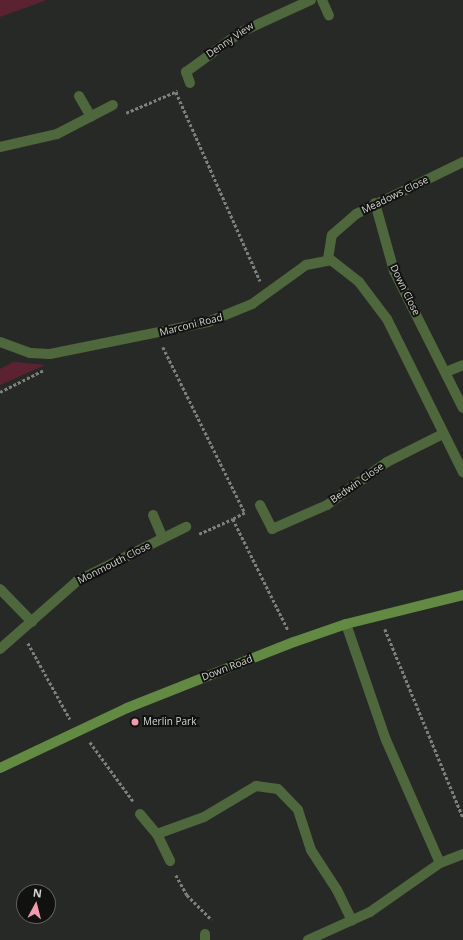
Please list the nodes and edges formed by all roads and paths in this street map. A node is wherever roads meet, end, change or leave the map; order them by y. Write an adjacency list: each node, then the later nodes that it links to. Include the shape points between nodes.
1 (311, 0): 4 (street, Denny View, via 241,32 186,72)
2 (322, 0): 3 (street)
3 (329, 16)
4 (190, 84)
5 (79, 96): 7 (street)
6 (113, 105): 7 (street); 12 (path, via 124,114 176,91)
7 (91, 117): 8 (street, via 44,138)
8 (0, 146)
9 (463, 162): 10 (street, Meadows Close)
10 (375, 203): 11 (street, Meadows Close, via 333,233); 16 (street, Down Close, via 394,271)
11 (328, 259): 12 (street, Marconi Road, via 306,265); 18 (street, via 351,273 387,319)
12 (266, 296): 13 (street, Marconi Road, via 222,318)
13 (156, 334): 14 (street, Marconi Road, via 42,355); 21 (path)
14 (0, 342)
15 (463, 365): 16 (street)
16 (446, 372): 17 (street, Down Close)
17 (463, 408)
18 (443, 434): 19 (street); 20 (street, Bedwin Close, via 387,462 327,505 272,529)
19 (463, 472)
20 (260, 505): 21 (path)
21 (245, 513): 23 (path)
22 (153, 515): 25 (street)
23 (233, 519): 24 (path, via 199,534); 32 (path)
24 (186, 527): 25 (street, Monmouth Close)
25 (163, 538): 29 (street, Monmouth Close, via 77,581)
26 (0, 589): 29 (street)
27 (463, 595): 28 (street, Down Road)
28 (380, 615): 30 (street, Down Road); 37 (path)
29 (32, 622): 31 (street, Monmouth Close)
30 (346, 624): 32 (street, Down Road); 41 (street, via 386,740)
31 (22, 632): 33 (street, Monmouth Close); 34 (path)
32 (294, 642): 34 (street, Down Road)
33 (0, 649)
34 (76, 731): 35 (street, Down Road); 36 (path, via 94,746)
35 (0, 768)
36 (140, 814): 38 (street)
37 (463, 817)
38 (157, 834): 40 (street); 42 (street, via 204,817 256,786 278,789 298,810 311,850 337,890)
39 (463, 854): 41 (street)
40 (170, 862): 43 (path, via 187,895 212,921 214,934)
41 (440, 863): 42 (street, via 388,902)
42 (352, 921): 44 (street)
43 (205, 937)
44 (308, 940)

